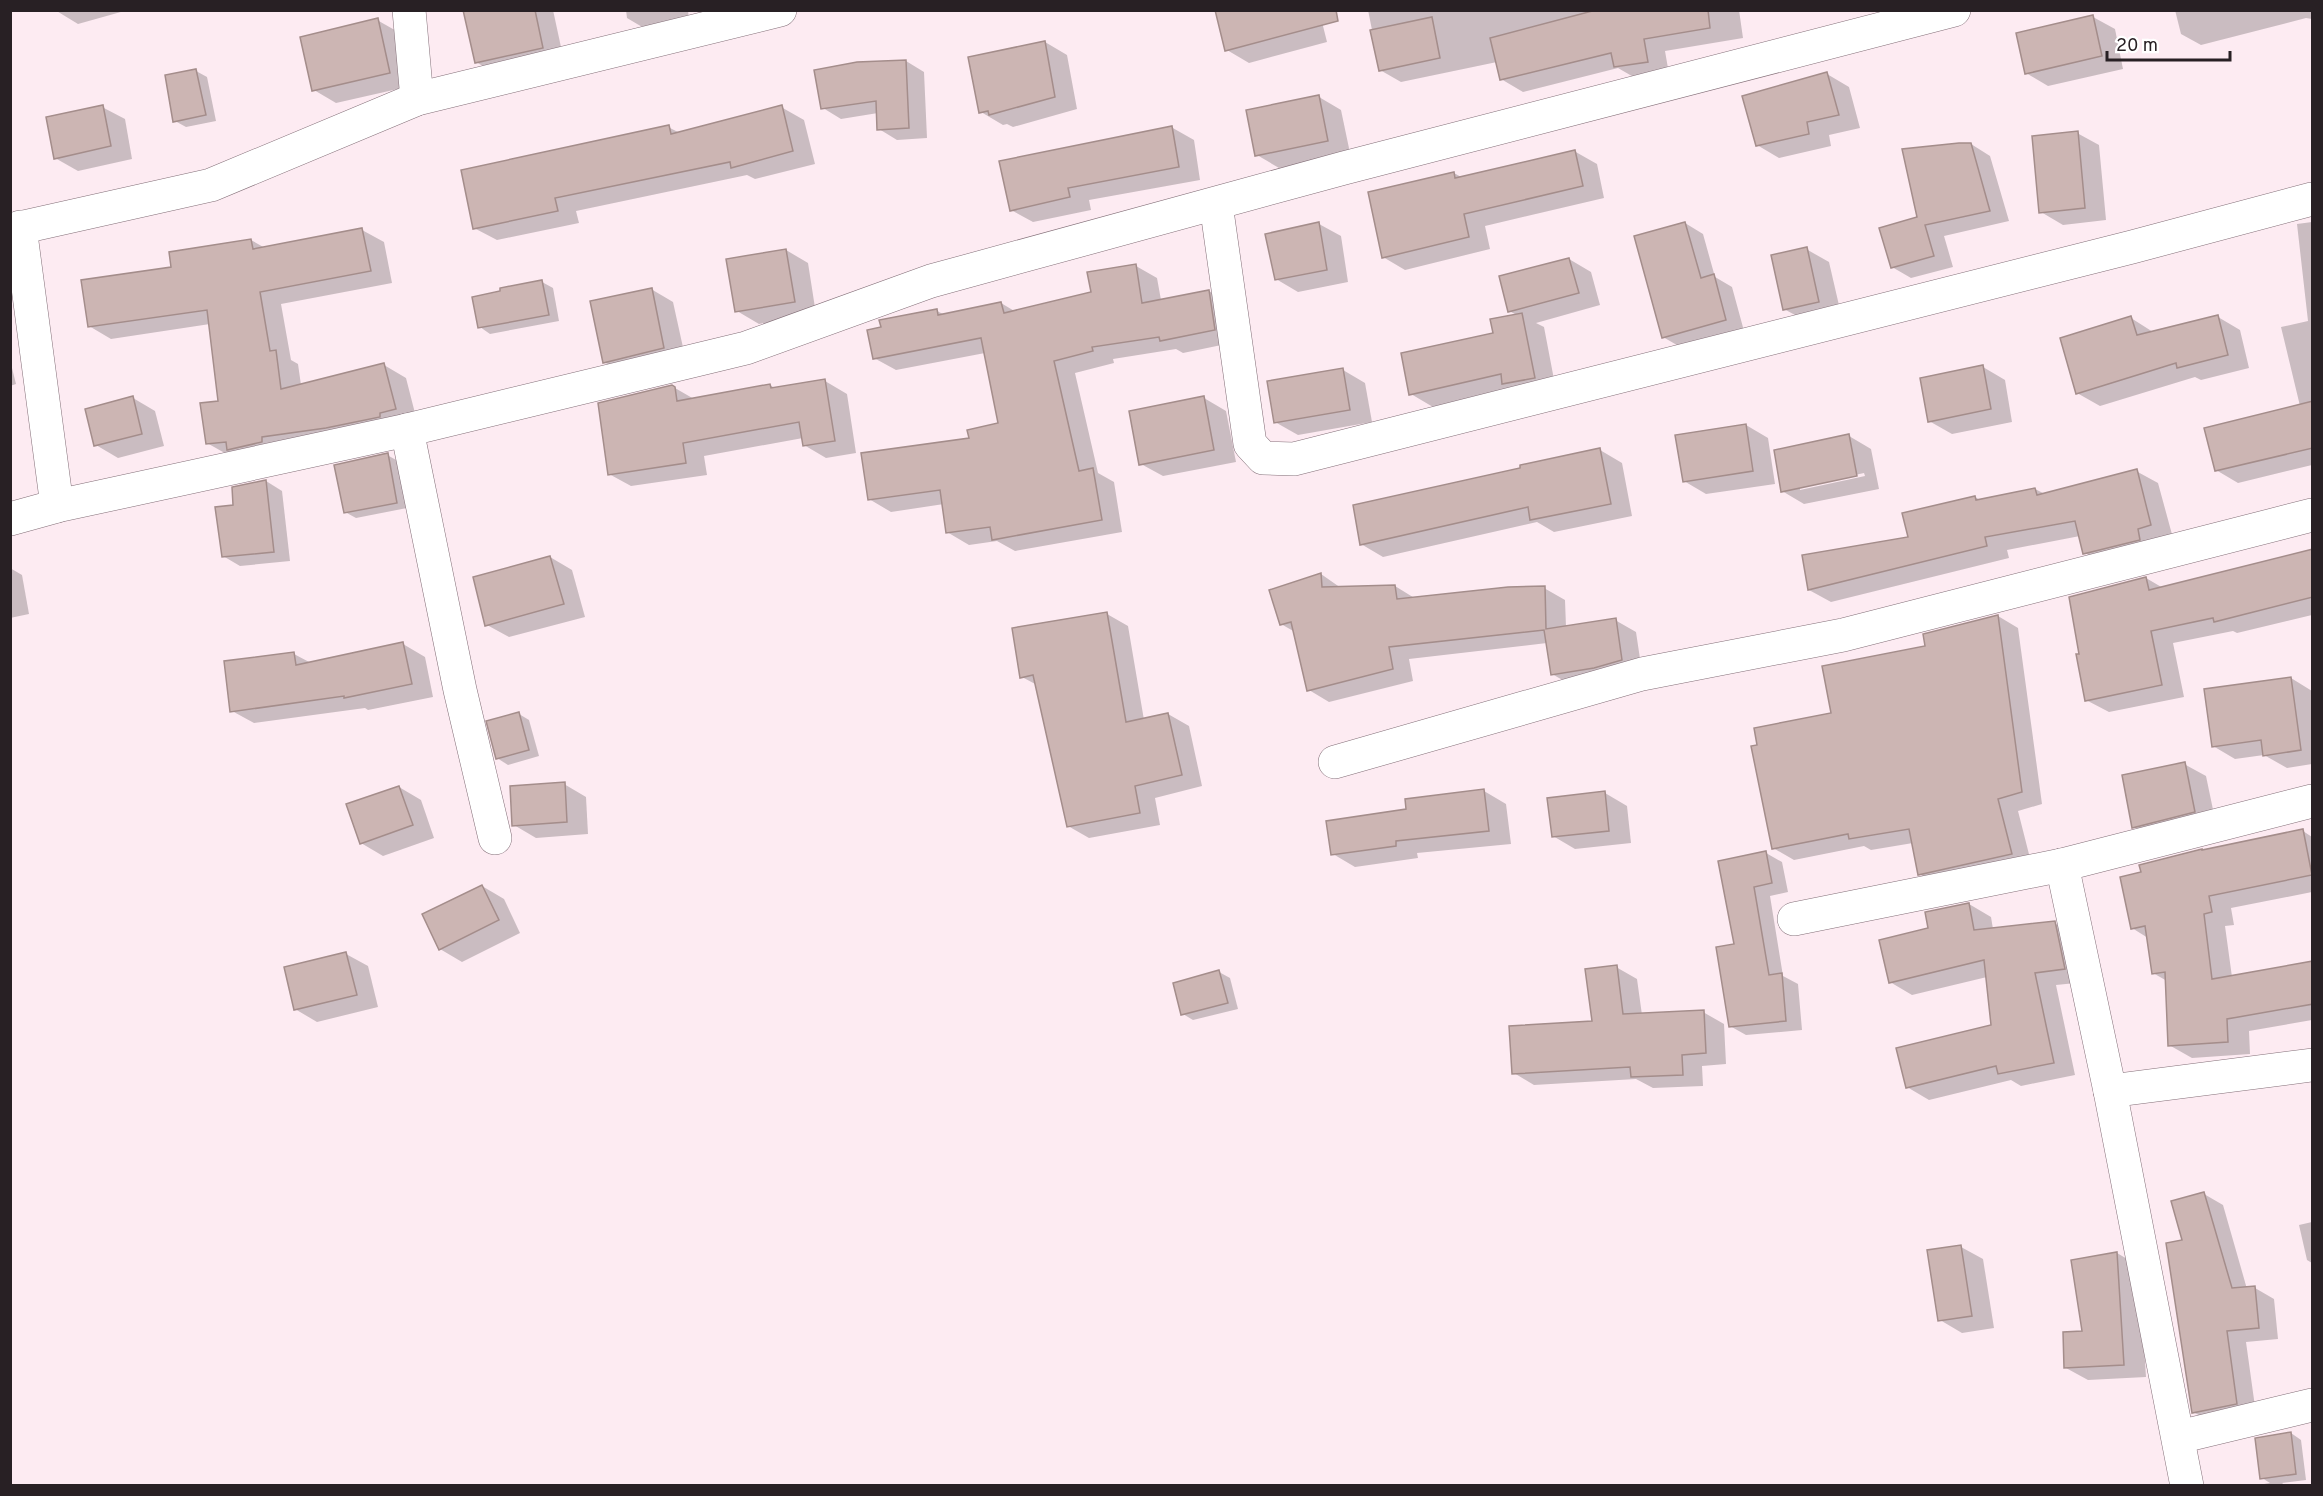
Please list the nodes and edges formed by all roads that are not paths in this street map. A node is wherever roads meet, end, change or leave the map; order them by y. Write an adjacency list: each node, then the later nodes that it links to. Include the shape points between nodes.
1 (409, 10): 4 (street)
2 (780, 10): 4 (street)
3 (1954, 10): 6 (street)
4 (417, 99): 7 (street, via 211,185)
5 (2313, 199): 6 (street, via 1294,459 1263,458 1250,444)
6 (1216, 204): 8 (street, via 931,281 746,348)
7 (15, 229): 9 (street)
8 (407, 430): 9 (street); 14 (street, via 460,690)
9 (57, 506): 11 (street)
10 (2313, 515): 12 (street, via 1843,635 1642,674)
11 (10, 519)
12 (1335, 762)
13 (2313, 801): 15 (street)
14 (495, 838)
15 (2062, 865): 16 (street); 18 (street)
16 (1794, 919)
17 (2313, 1065): 18 (street)
18 (2110, 1091): 20 (street)
19 (2313, 1405): 20 (street)
20 (2180, 1437): 21 (street)
21 (2187, 1485)

